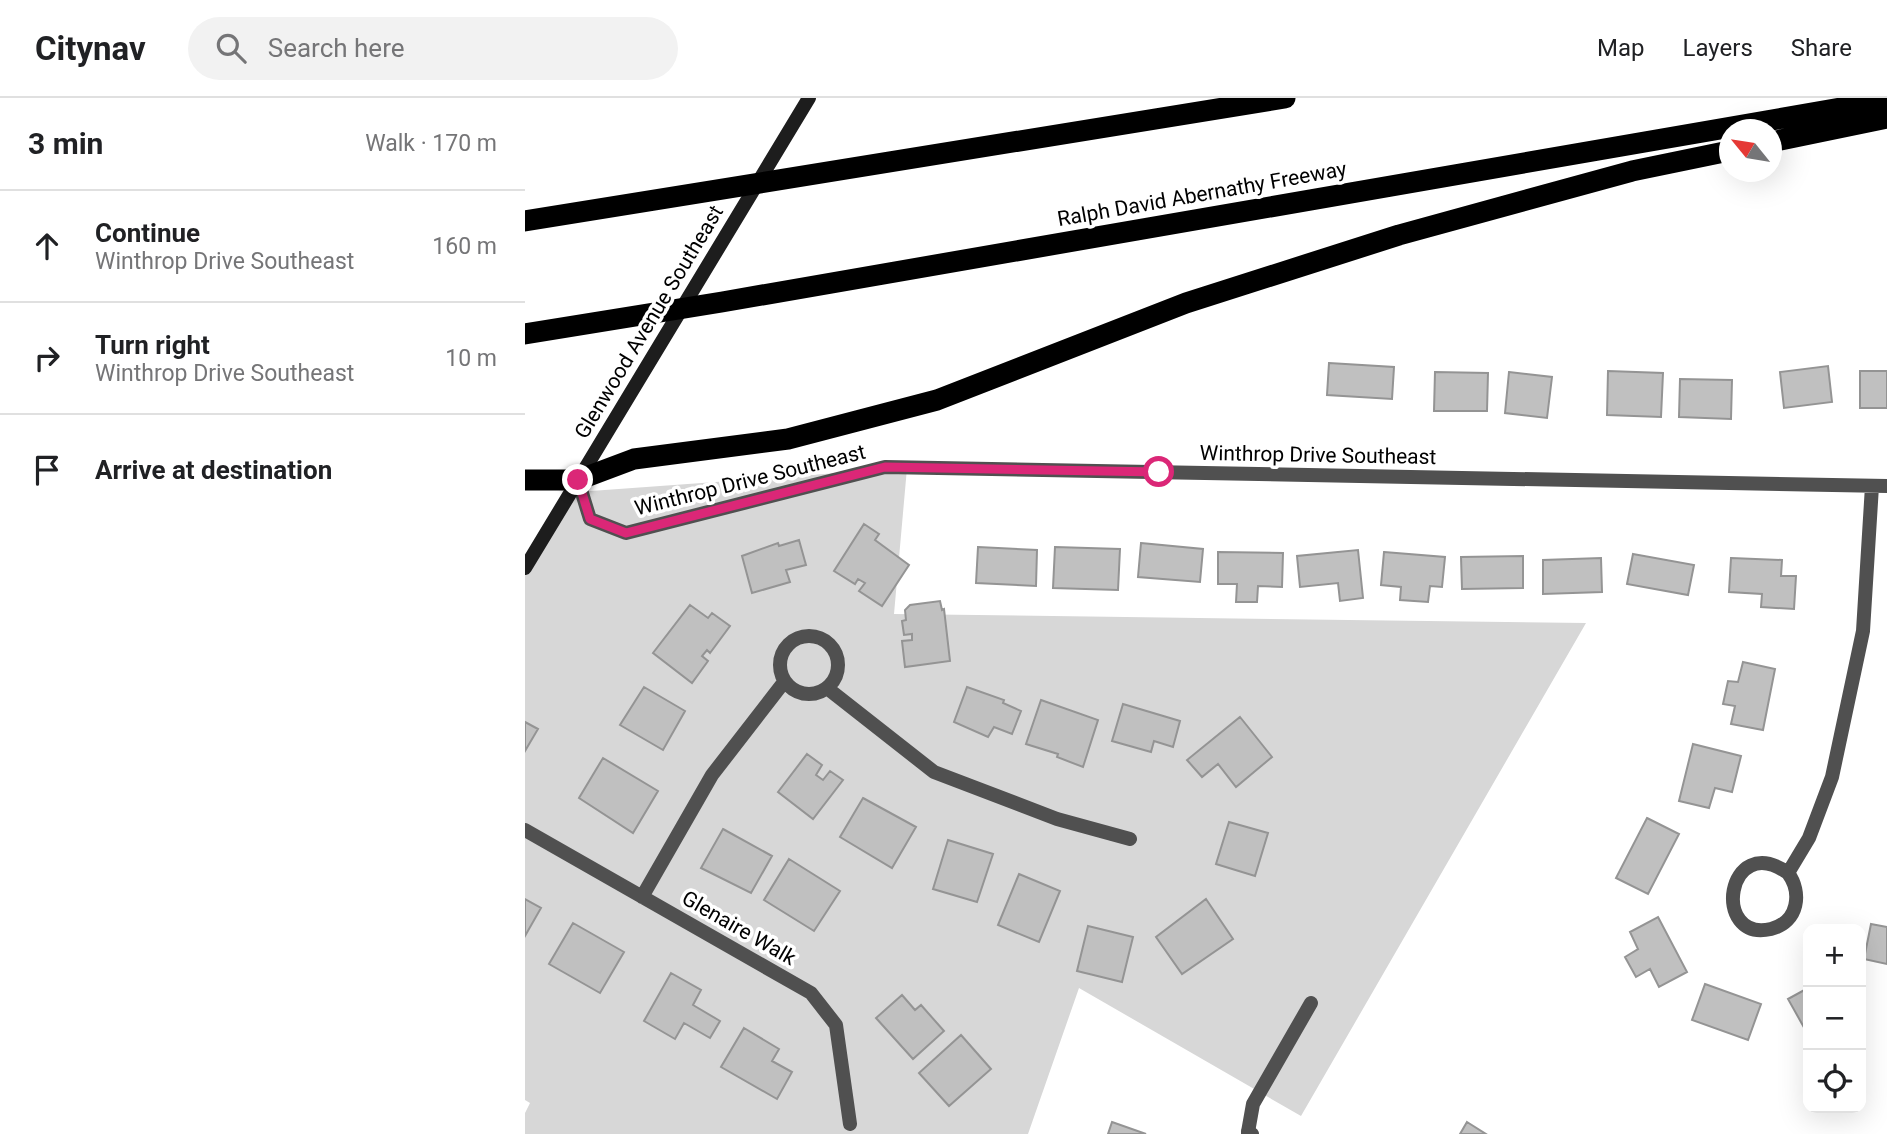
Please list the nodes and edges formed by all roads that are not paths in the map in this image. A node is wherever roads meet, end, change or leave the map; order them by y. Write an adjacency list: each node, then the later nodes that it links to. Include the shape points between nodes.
1 (809, 98): 10 (main road, Glenwood Avenue Southeast)
2 (1285, 98): 7 (highway)
3 (1887, 100): 8 (highway, Ralph David Abernathy Freeway)
4 (1887, 118): 5 (highway)
5 (1782, 140)
6 (1719, 153): 10 (highway, via 1633,171 1399,235 1186,303 937,400 788,439 634,459)
7 (525, 221)
8 (525, 334)
9 (525, 480): 10 (highway)
10 (578, 480): 11 (street, Winthrop Drive Southeast, via 590,519 626,533 885,467); 12 (main road, Glenwood Avenue Southeast)
11 (1880, 486): 17 (street, via 1863,631 1832,777 1809,838)
12 (525, 568)
13 (784, 682): 14 (street, via 810,695); 14 (street, via 782,654 795,639 814,636 831,645 838,662 838,672); 18 (street, via 712,775)
14 (827, 688): 16 (street, via 934,772 1057,819)
15 (525, 830): 18 (street, Glenaire Walk)
16 (1130, 839)
17 (1788, 873): 17 (street, via 1766,863 1739,874 1733,884 1734,912 1758,929 1780,926 1795,909 1798,893)
18 (642, 897): 20 (street, Glenaire Walk, via 811,993 837,1026)
19 (1311, 1003): 21 (street, via 1253,1104)
20 (850, 1124)
21 (1249, 1133)

